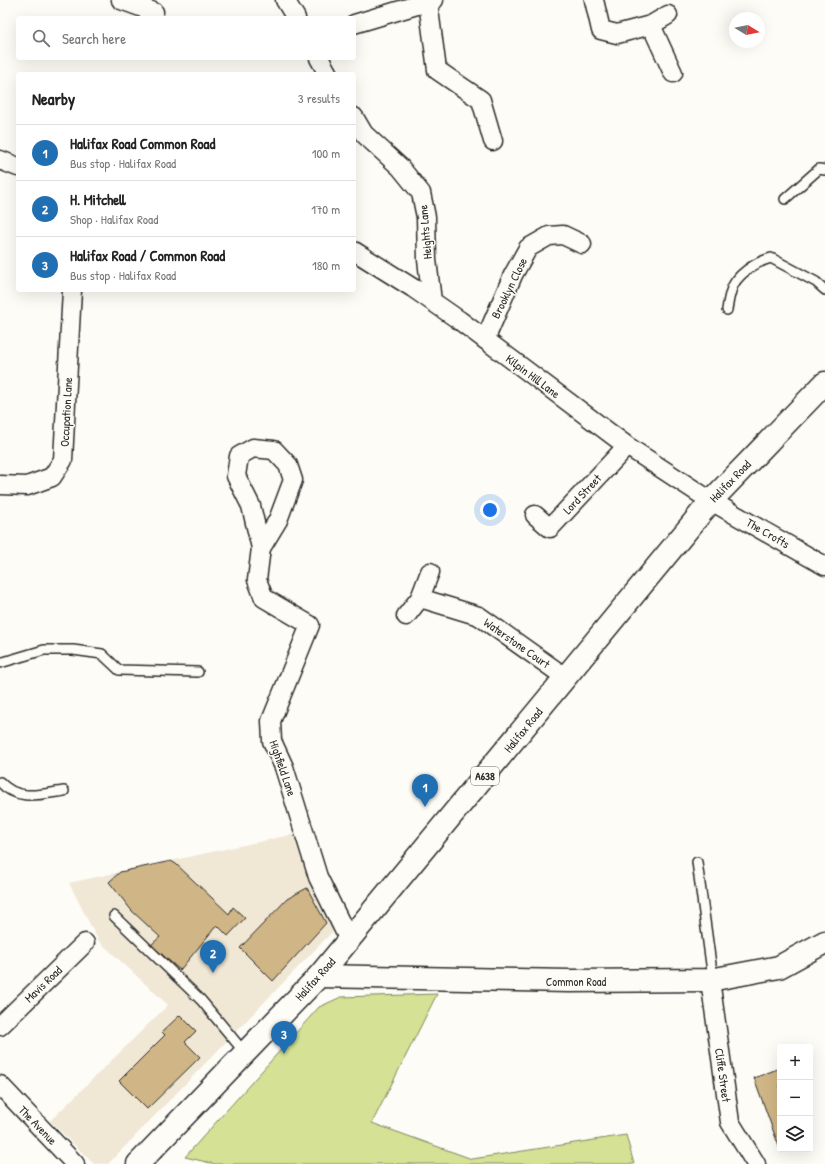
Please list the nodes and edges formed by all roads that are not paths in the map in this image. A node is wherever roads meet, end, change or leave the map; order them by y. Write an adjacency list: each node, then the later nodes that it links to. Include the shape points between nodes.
1 (121, 0): 5 (street)
2 (285, 0): 7 (street)
3 (594, 0): 9 (street, via 601,30 617,34)
4 (431, 1): 8 (street); 14 (street, via 437,70 481,100)
5 (154, 12)
6 (668, 15): 9 (street)
7 (295, 16)
8 (356, 23)
9 (651, 25): 12 (street)
10 (320, 60): 11 (street)
11 (327, 72)
12 (672, 73)
13 (356, 121): 23 (street, Heights Lane, via 364,134 400,167 421,193 426,217 427,260)
14 (493, 141)
15 (0, 160): 16 (street)
16 (16, 166)
17 (825, 170): 18 (lane, via 819,170)
18 (786, 199)
19 (582, 244): 25 (street, Brooklyn Close, via 563,234 549,236 528,248)
20 (356, 252): 23 (street, Kilpin Hill Lane)
21 (825, 290): 24 (lane, via 816,282 771,258 760,261 736,280)
22 (72, 292): 28 (street, Occupation Lane, via 63,460 52,477 27,486)
23 (432, 301): 25 (street, Kilpin Hill Lane)
24 (727, 310)
25 (484, 340): 27 (street, Kilpin Hill Lane)
26 (825, 383): 29 (main road, Halifax Road / A638)
27 (627, 446): 29 (street, Kilpin Hill Lane); 30 (street, Lord Street, via 550,528)
28 (0, 485)
29 (711, 500): 32 (street, The Crofts); 38 (main road, Halifax Road / A638)
30 (536, 515)
31 (261, 548): 31 (street, Highfield Lane, via 278,520 293,480 288,465 274,450 253,448 238,456 236,476 251,506); 43 (street, Highfield Lane, via 257,580 264,598 310,625 271,721 272,741 284,767 318,877)
32 (825, 566)
33 (430, 572): 34 (street)
34 (420, 598): 35 (street); 38 (street, Waterstone Court, via 479,616)
35 (406, 616)
36 (0, 663): 37 (lane, via 44,650 73,650 102,654 115,668 126,671)
37 (198, 672)
38 (565, 678): 43 (main road, Halifax Road / A638)
39 (0, 782): 40 (lane, via 11,793 29,795)
40 (64, 791)
41 (697, 862): 47 (lane)
42 (114, 916): 49 (lane, via 201,1000)
43 (349, 940): 46 (main road, Halifax Road / A638)
44 (825, 942): 47 (main road, Common Road, via 779,967)
45 (85, 943): 48 (street, Mavis Road)
46 (319, 976): 47 (main road, Common Road, via 569,982); 49 (main road, Halifax Road / A638)
47 (712, 979): 53 (street, Cliffe Street, via 730,1122)
48 (0, 1026)
49 (245, 1053): 52 (main road, Halifax Road / A638)
50 (0, 1085): 51 (street, The Avenue)
51 (75, 1164)
52 (138, 1164)
53 (756, 1164)

